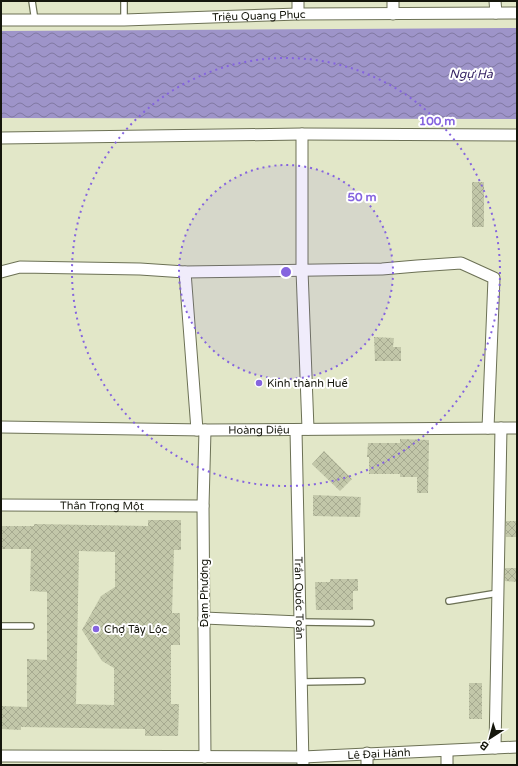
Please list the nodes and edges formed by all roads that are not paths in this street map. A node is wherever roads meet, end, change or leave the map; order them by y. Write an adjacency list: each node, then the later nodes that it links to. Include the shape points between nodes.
1 (32, 1): 12 (lane)
2 (124, 1): 11 (lane)
3 (298, 1): 8 (street)
4 (393, 1): 9 (street)
5 (495, 1): 6 (street)
6 (496, 13): 7 (street, Triệu Quang Phục); 9 (street, Triệu Quang Phục)
7 (517, 13)
8 (298, 14): 9 (street, Triệu Quang Phục); 11 (street, Triệu Quang Phục)
9 (393, 14)
10 (1, 20): 12 (street, Triệu Quang Phục)
11 (124, 20): 12 (street, Triệu Quang Phục)
12 (35, 21)
13 (302, 134): 14 (street); 15 (street); 16 (street)
14 (517, 135)
15 (1, 138)
16 (302, 270): 18 (street); 20 (street, via 382,269 461,264 494,278); 23 (street)
17 (1, 272): 18 (street, via 20,268)
18 (184, 272): 24 (street, Đạm Phương)
19 (1, 427): 24 (street, Hoàng Diệu)
20 (488, 428): 21 (street, Hoàng Diệu); 23 (street, Hoàng Diệu)
21 (501, 428): 22 (street, Hoàng Diệu); 28 (street)
22 (517, 428)
23 (308, 429): 25 (street, Hoàng Diệu)
24 (201, 430): 25 (street, Hoàng Diệu); 27 (street, Đạm Phương)
25 (296, 430): 31 (street, Trần Quốc Toản)
26 (1, 505): 27 (street, Thân Trọng Một)
27 (204, 506): 30 (street, Đạm Phương)
28 (499, 593): 29 (lane); 38 (street)
29 (449, 601)
30 (204, 618): 31 (street); 42 (street, Đạm Phương)
31 (300, 622): 32 (lane); 36 (street, Trần Quốc Toản)
32 (371, 623)
33 (1, 626): 34 (lane)
34 (31, 626)
35 (362, 681): 36 (lane)
36 (301, 682): 43 (street, Trần Quốc Toản)
37 (517, 747): 38 (street, Lê Đại Hành)
38 (495, 748): 39 (street, Lê Đại Hành)
39 (446, 751): 40 (street, Lê Đại Hành); 45 (street)
40 (367, 753): 43 (street, Lê Đại Hành); 44 (street)
41 (1, 756): 42 (street, Lê Đại Hành)
42 (205, 757): 43 (street, Lê Đại Hành)
43 (303, 761)
44 (367, 765)
45 (447, 765)

